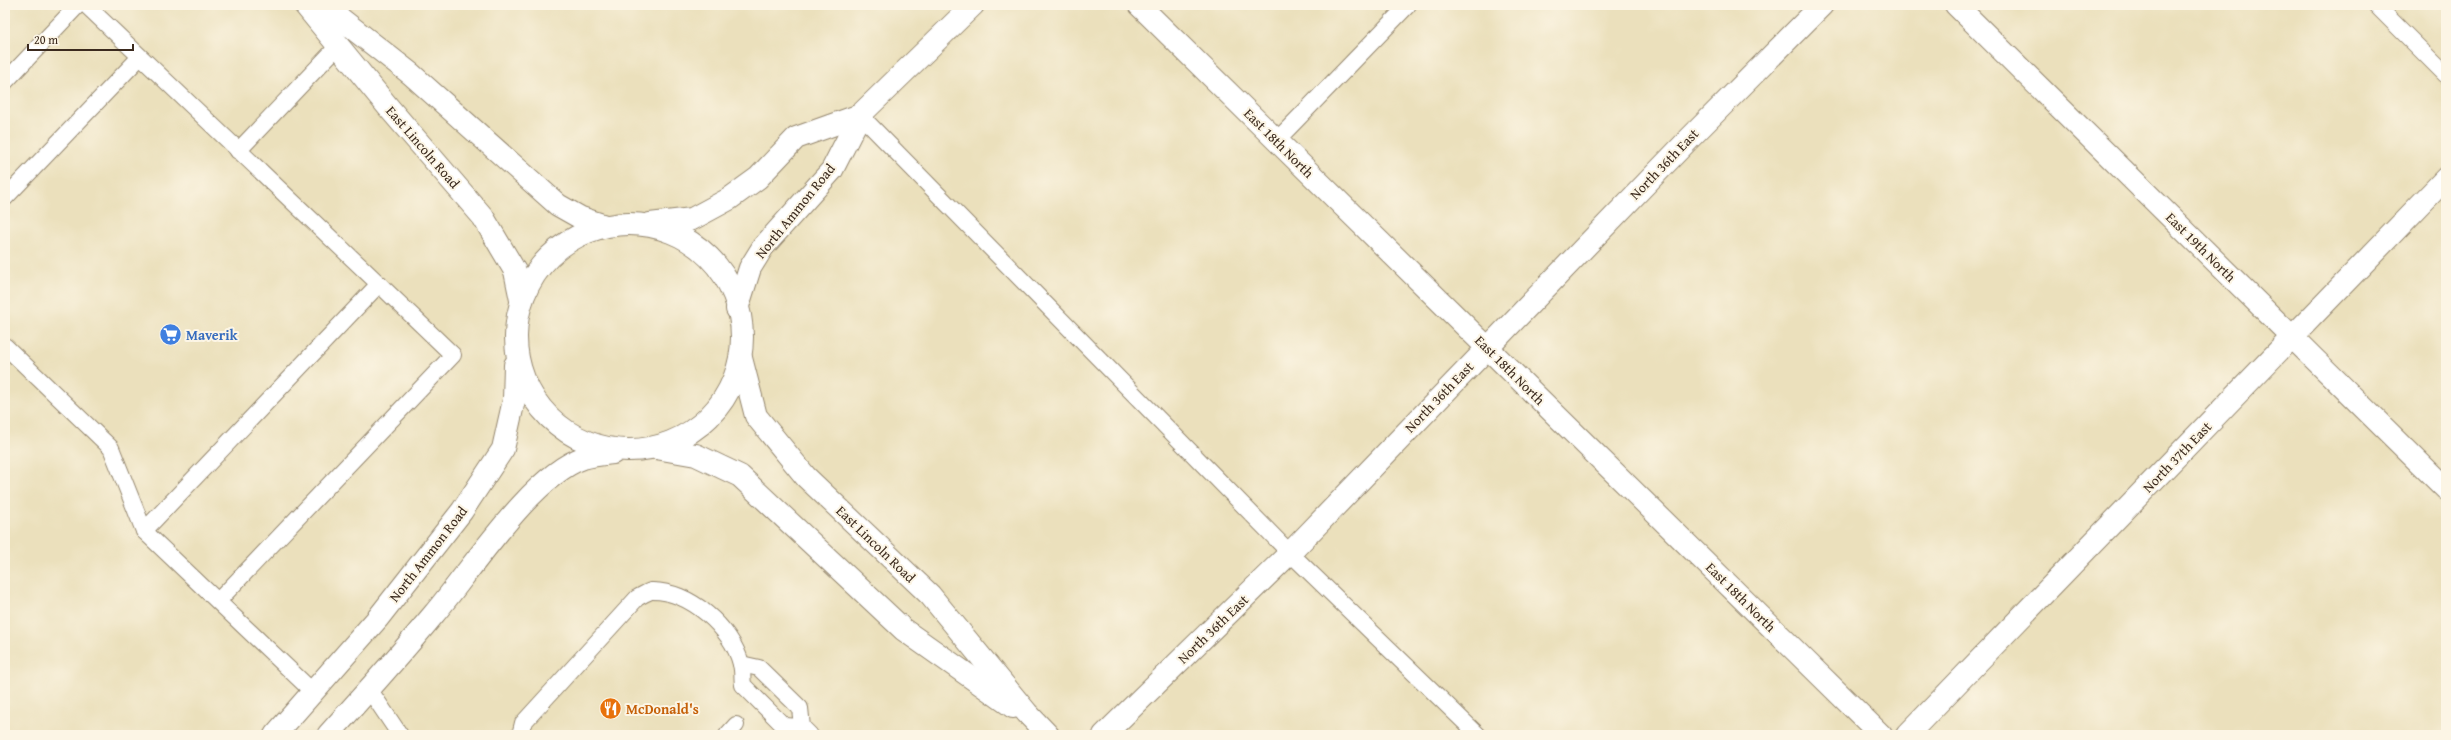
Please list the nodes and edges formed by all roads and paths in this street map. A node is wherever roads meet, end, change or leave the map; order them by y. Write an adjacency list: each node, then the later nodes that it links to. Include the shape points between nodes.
1 (78, 5): 14 (lane)
2 (86, 5): 12 (lane)
3 (305, 5): 11 (main road, East Lincoln Road)
4 (323, 5): 21 (main road, via 411,74 558,205 581,218)
5 (972, 5): 15 (main road, North Ammon Road)
6 (1140, 5): 16 (main road, East 18th North)
7 (1408, 5): 16 (lane)
8 (1822, 5): 28 (main road, North 36th East)
9 (1956, 5): 25 (main road, East 19th North)
10 (2376, 5): 13 (lane)
11 (338, 46): 17 (lane); 23 (main road, East Lincoln Road, via 483,217 515,271)
12 (140, 56): 17 (lane); 19 (lane)
13 (2446, 75)
14 (5, 82)
15 (860, 115): 20 (main road, North Ammon Road, via 796,138 758,178 729,199 692,219); 24 (main road, North Ammon Road, via 832,170 763,247 750,268); 34 (lane)
16 (1277, 140): 28 (main road, East 18th North)
17 (238, 151): 22 (lane)
18 (2446, 178): 25 (main road, North 37th East)
19 (5, 198)
20 (645, 225): 21 (main road, via 628,223); 24 (main road, via 682,237 714,262 735,295)
21 (606, 226): 23 (main road, via 569,240 547,259)
22 (379, 284): 33 (lane); 35 (lane, via 453,355)
23 (521, 300): 26 (main road, via 515,329)
24 (738, 309): 29 (main road, via 743,334)
25 (2293, 338): 32 (main road, East 19th North); 48 (main road, North 37th East)
26 (516, 342): 31 (main road, via 518,364 532,397 555,424 586,443); 38 (main road, North Ammon Road, via 514,400 503,449 462,511 378,618)
27 (5, 346): 33 (lane, via 111,448)
28 (1488, 347): 34 (main road, North 36th East); 47 (main road, East 18th North)
29 (740, 353): 30 (main road, via 737,374 718,408 689,435); 39 (main road, East Lincoln Road, via 756,416 806,477 930,595)
30 (656, 448): 31 (main road); 39 (main road, East Lincoln Road, via 696,455 740,476 904,630)
31 (620, 451): 37 (main road, via 583,458 534,492 482,552 435,614)
32 (2446, 489)
33 (144, 531): 35 (lane)
34 (1290, 553): 45 (main road, North 36th East); 46 (lane)
35 (218, 601): 38 (lane)
36 (741, 664): 40 (lane, via 759,668 800,708); 40 (lane, via 743,686 784,726); 44 (lane, via 723,631 704,612 676,595 649,591 638,598 523,723)
37 (369, 689): 42 (main road); 43 (lane)
38 (313, 692): 41 (main road, North Ammon Road)
39 (1042, 730)
40 (806, 731)
41 (275, 735)
42 (328, 735)
43 (400, 735)
44 (520, 735)
45 (1104, 735)
46 (1478, 735)
47 (1881, 735)
48 (1907, 735)

